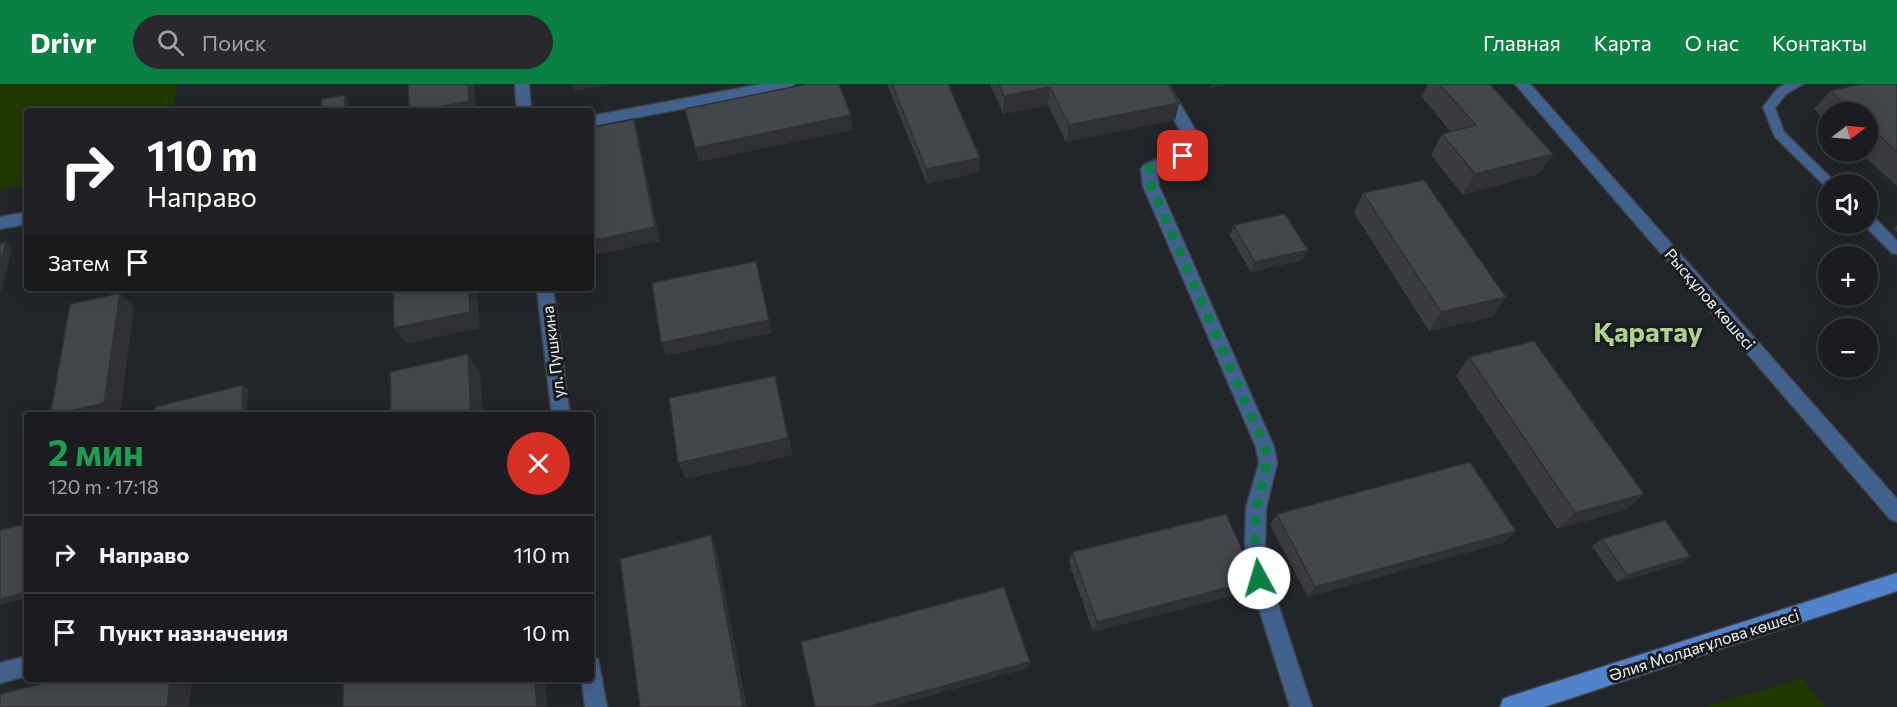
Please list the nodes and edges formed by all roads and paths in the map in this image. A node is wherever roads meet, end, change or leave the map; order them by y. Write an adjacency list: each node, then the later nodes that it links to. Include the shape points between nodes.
1 (522, 84): 6 (street)
2 (788, 84): 7 (street)
3 (1161, 84): 21 (street, via 1194,141 1183,156 1149,169 1151,186 1265,447 1268,463 1256,508 1259,578)
4 (1522, 84): 15 (street, Рысқұлов көшесі)
5 (1797, 84): 8 (lane, via 1782,91 1769,107 1779,134)
6 (524, 108)
7 (594, 120)
8 (1821, 174)
9 (24, 219): 10 (street)
10 (0, 223)
11 (1878, 230): 12 (lane)
12 (1897, 249)
13 (545, 291): 14 (street, ул. Пушкина)
14 (560, 412)
15 (1897, 513)
16 (1897, 582): 22 (street, Әлия Молдағұлова көшесі)
17 (24, 667): 18 (street)
18 (0, 673)
19 (593, 682): 20 (street)
20 (596, 707)
21 (1301, 707)
22 (1511, 707)

